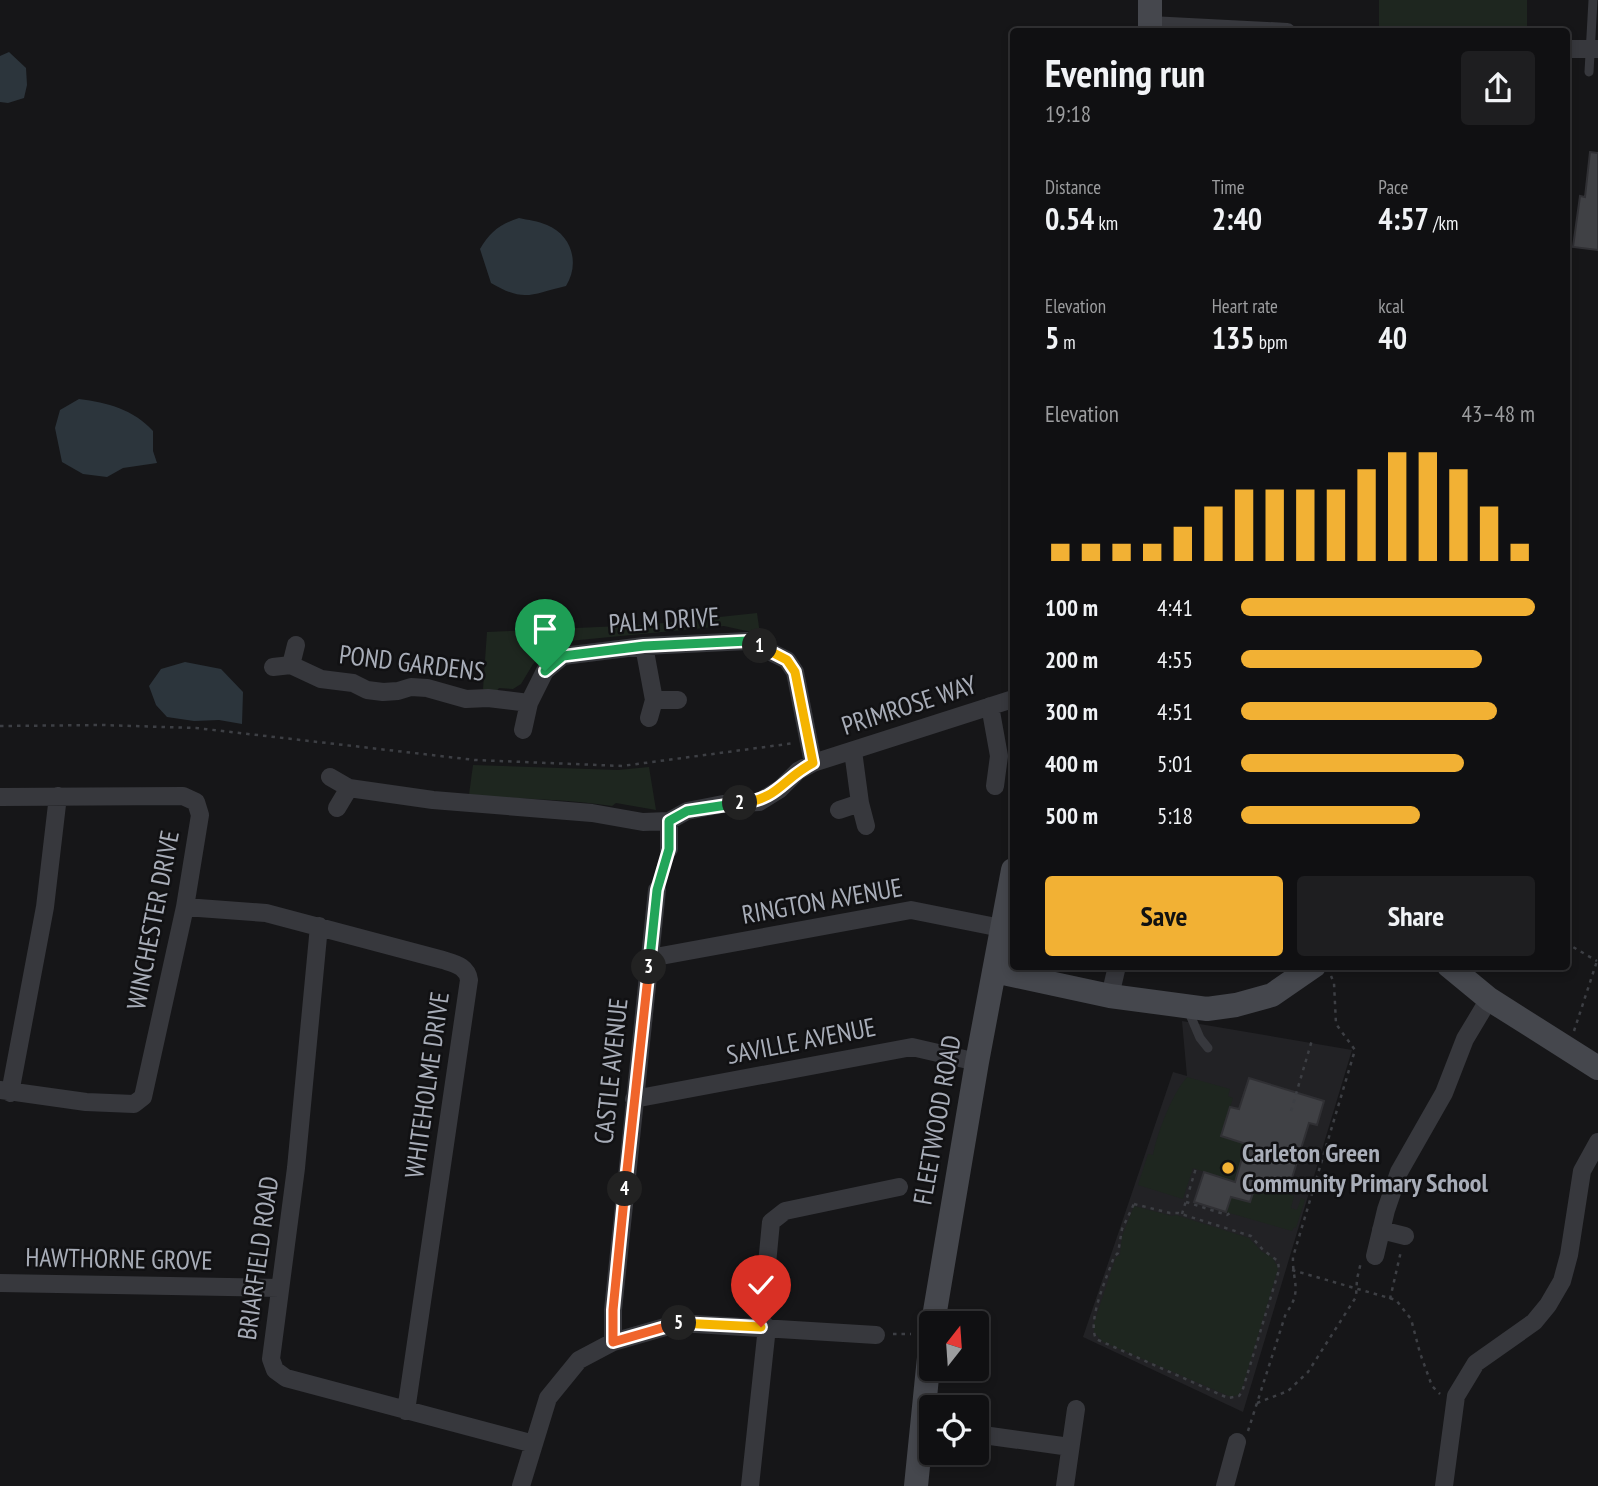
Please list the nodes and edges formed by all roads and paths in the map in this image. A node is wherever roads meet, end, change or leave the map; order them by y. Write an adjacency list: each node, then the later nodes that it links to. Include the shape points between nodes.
1 (1593, 0): 5 (lane)
2 (1150, 19): 3 (street)
3 (1245, 28)
4 (1570, 49): 5 (street)
5 (1594, 49): 6 (lane)
6 (1590, 72)
7 (296, 645): 9 (street)
8 (644, 646): 11 (street); 14 (street, PALM DRIVE, via 563,656 545,671); 19 (street, PALM DRIVE, via 748,641 770,650 787,660 795,672)
9 (291, 665): 10 (street); 14 (street, POND GARDENS, via 321,679 353,682 368,690 427,688 466,699)
10 (273, 667)
11 (654, 700): 12 (street); 16 (street)
12 (678, 700)
13 (1010, 700): 15 (street, PRIMROSE WAY)
14 (529, 703): 18 (street, PALM DRIVE)
15 (989, 706): 20 (street, PRIMROSE WAY); 23 (street, via 999,756)
16 (649, 718)
17 (0, 726): 19 (path, via 196,728 475,760 622,766)
18 (523, 730)
19 (808, 742): 21 (street, PALM DRIVE)
20 (853, 751): 21 (street, PRIMROSE WAY); 27 (street)
21 (813, 763): 30 (street, PRIMROSE WAY, via 759,802 687,811)
22 (330, 777): 24 (street, PRIMROSE WAY)
23 (995, 786)
24 (349, 788): 28 (street); 30 (street, PRIMROSE WAY, via 643,822)
25 (58, 796): 26 (street, WINCHESTER DRIVE); 35 (street, WINCHESTER DRIVE, via 183,796 195,803 200,815); 53 (street, via 45,907)
26 (0, 797)
27 (860, 803): 29 (street); 31 (street)
28 (337, 808)
29 (839, 810)
30 (669, 821): 32 (street)
31 (866, 827)
32 (669, 849): 34 (path)
33 (1010, 884): 37 (main road, FLEETWOOD ROAD)
34 (657, 890): 39 (street, CASTLE AVENUE)
35 (186, 908): 36 (street, WHITEHOLME DRIVE, via 266,913); 53 (street, WINCHESTER DRIVE, via 143,1097 134,1104)
36 (320, 926): 67 (street, BRIARFIELD ROAD); 78 (street, WHITEHOLME DRIVE, via 443,960 468,973)
37 (1001, 928): 39 (street, RINGTON AVENUE, via 911,909); 44 (main road, FLEETWOOD ROAD)
38 (1570, 945): 40 (path)
39 (650, 958): 54 (street, CASTLE AVENUE)
40 (1597, 962): 50 (path)
41 (1116, 970): 45 (street)
42 (1322, 970): 47 (main road, via 1272,995 1236,1005); 65 (path, via 1334,983 1336,1024 1355,1050)
43 (1454, 970): 46 (main road)
44 (994, 971): 45 (main road); 51 (main road, FLEETWOOD ROAD)
45 (1110, 996): 47 (main road)
46 (1489, 999): 50 (main road); 62 (street, via 1399,1172)
47 (1188, 1008): 49 (lane)
48 (1312, 1040): 55 (path)
49 (1208, 1048)
50 (1569, 1049): 52 (main road)
51 (977, 1062): 54 (street, SAVILLE AVENUE, via 912,1047); 70 (main road, FLEETWOOD ROAD)
52 (1598, 1068)
53 (5, 1092)
54 (634, 1099): 74 (street, CASTLE AVENUE)
55 (1291, 1111)
56 (1598, 1142): 76 (street, via 1582,1171 1562,1281 1534,1322 1476,1363 1456,1396)
57 (1196, 1168): 59 (path)
58 (899, 1187): 71 (street, via 785,1211 771,1222)
59 (1186, 1202): 60 (path); 61 (path)
60 (1230, 1213)
61 (1182, 1214): 61 (path, via 1251,1236 1279,1265 1242,1392 1233,1399 1103,1344 1092,1331 1131,1208 1138,1204)
62 (1381, 1230): 63 (street); 64 (street)
63 (1405, 1236): 69 (path)
64 (1375, 1256): 68 (path, via 1364,1252)
65 (1292, 1270): 68 (path); 75 (path, via 1297,1293 1286,1313)
66 (0, 1283): 67 (street, HAWTHORNE GROVE)
67 (279, 1288): 78 (street, BRIARFIELD ROAD, via 271,1359 275,1370 286,1378)
68 (1356, 1290): 69 (path); 75 (path, via 1356,1297 1308,1373 1288,1391)
69 (1390, 1299): 76 (path, via 1411,1319 1432,1386)
70 (931, 1311)
71 (764, 1327): 73 (street); 74 (street, via 678,1323); 85 (street)
72 (919, 1332): 73 (path)
73 (876, 1335)
74 (613, 1342): 81 (street, via 579,1360 564,1377 548,1398)
75 (1257, 1403): 80 (path, via 1246,1439)
76 (1455, 1407): 89 (street)
77 (1076, 1409): 82 (street)
78 (406, 1411): 81 (street, BRIARFIELD ROAD)
79 (989, 1436): 82 (street)
80 (1237, 1442): 88 (street)
81 (534, 1444): 84 (street)
82 (1070, 1447): 87 (street)
83 (920, 1465): 86 (main road, FLEETWOOD ROAD)
84 (521, 1486)
85 (750, 1486)
86 (916, 1486)
87 (1065, 1486)
88 (1225, 1486)
89 (1444, 1486)

